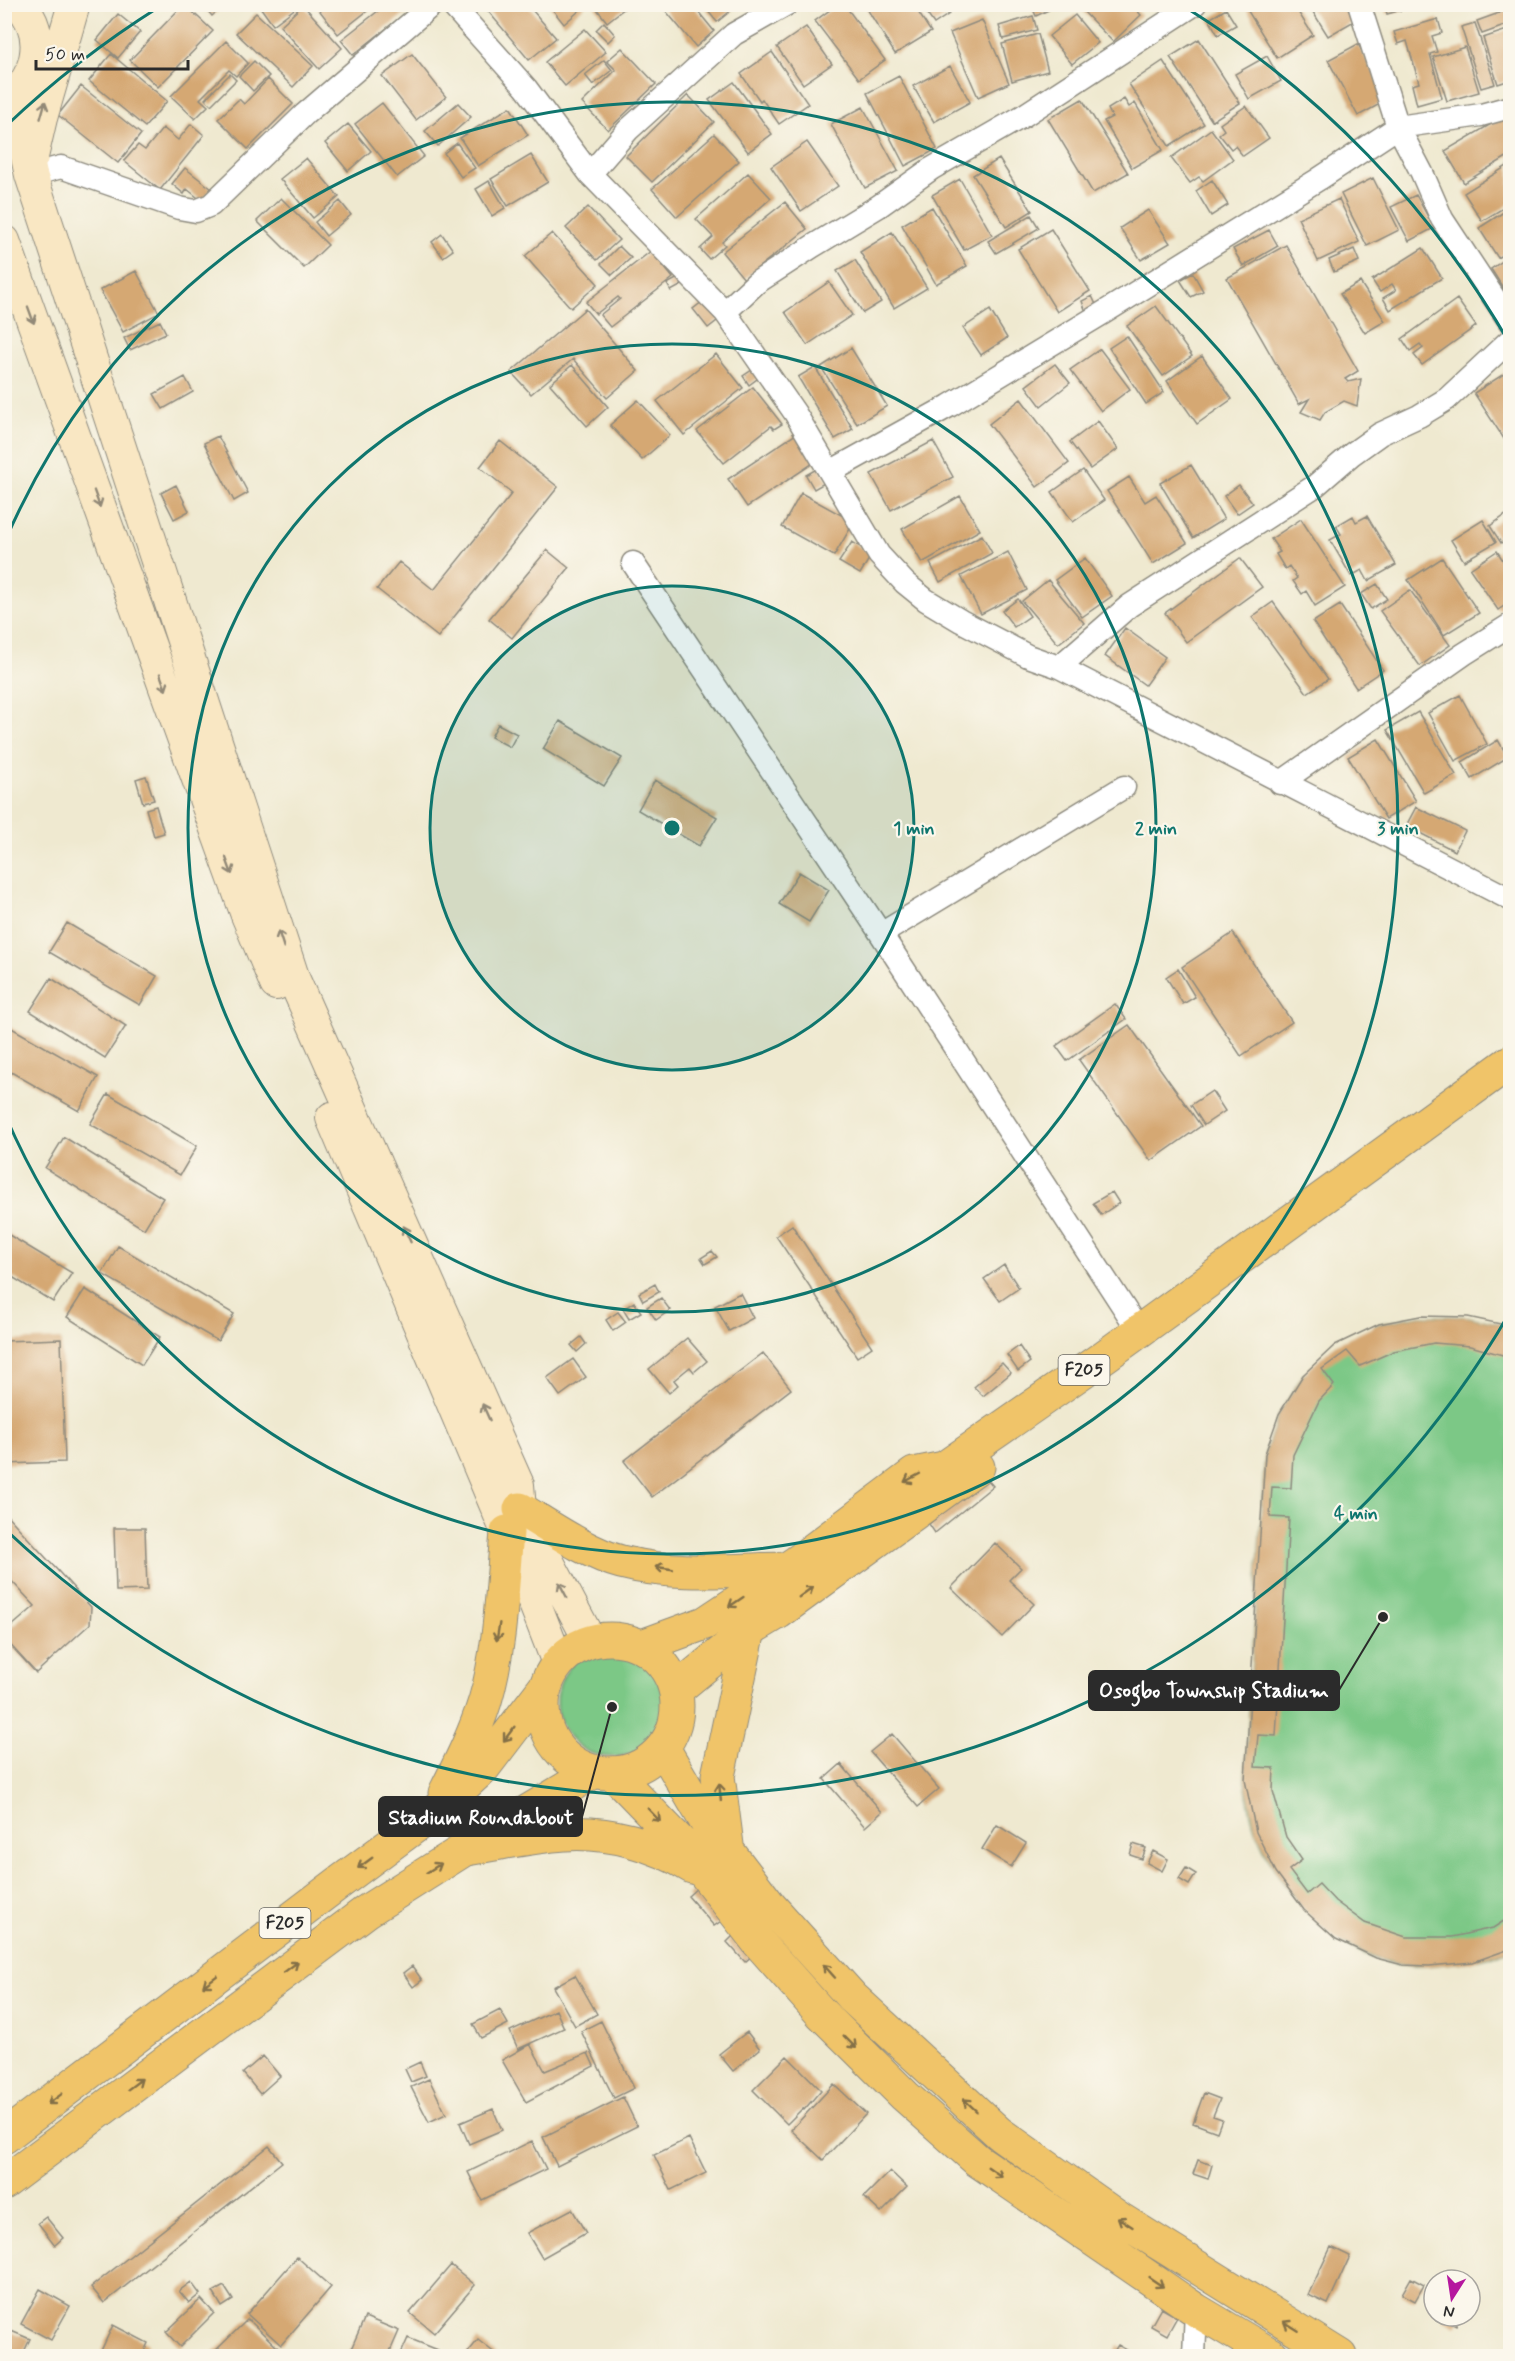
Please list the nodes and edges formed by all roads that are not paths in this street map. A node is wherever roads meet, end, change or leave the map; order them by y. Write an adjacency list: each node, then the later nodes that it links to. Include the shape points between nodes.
1 (19, 4): 9 (main road, via 30,19)
2 (63, 4): 9 (main road)
3 (74, 4): 13 (main road, one-way to 3, via 43,109)
4 (433, 4): 13 (street, via 305,114 211,205 196,211 179,208 61,167)
5 (451, 4): 14 (street, via 526,88)
6 (787, 4): 14 (street, via 734,34 628,130)
7 (1195, 4): 17 (street, via 756,283)
8 (1359, 4): 12 (street)
9 (37, 47): 10 (main road, via 31,74)
10 (9, 100): 13 (main road)
11 (1510, 107): 12 (street, via 1481,116)
12 (1398, 127): 18 (street, via 1442,219); 20 (street, via 1103,313)
13 (30, 171): 31 (main road, one-way to 13, via 518,1485 294,980)
14 (590, 174): 17 (street)
15 (4, 241): 16 (main road)
16 (10, 268): 31 (main road, one-way to 31, via 247,915)
17 (726, 312): 20 (street)
18 (1510, 322)
19 (1510, 340): 23 (street, via 1447,399 1380,434 1315,486 1129,606)
20 (830, 472): 23 (street, via 879,555 905,583 961,621 1028,656)
21 (633, 563): 27 (street)
22 (1510, 626): 24 (street)
23 (1059, 667): 24 (street)
24 (1280, 783): 26 (street)
25 (1124, 787): 27 (street)
26 (1510, 899)
27 (881, 934): 30 (street)
28 (1510, 1062): 30 (main road, F205)
29 (1510, 1084): 33 (main road, F205, one-way to 29)
30 (1139, 1331): 32 (main road, F205, one-way to 32, via 944,1468 914,1474)
31 (513, 1521): 32 (main road, one-way to 31, via 676,1570 620,1562); 34 (main road, one-way to 31); 36 (main road); 40 (main road, one-way to 40, via 485,1700 465,1755)
32 (785, 1569): 35 (main road, F205, one-way to 35, via 705,1623)
33 (750, 1630): 37 (main road, F205); 42 (main road, one-way to 33, via 718,1776)
34 (590, 1641): 35 (main road, F205, via 608,1638); 36 (main road, F205, via 572,1650)
35 (642, 1646): 37 (main road, F205, via 669,1672)
36 (551, 1675): 39 (main road, via 542,1709 547,1730 558,1749 574,1763); 40 (main road, F205, one-way to 40, via 484,1767)
37 (676, 1690): 38 (main road, F205, via 676,1721)
38 (663, 1748): 39 (main road, F205, via 632,1770); 42 (main road)
39 (604, 1772): 41 (main road, F205); 43 (main road, one-way to 43, via 681,1843)
40 (436, 1811): 44 (main road, F205, one-way to 44)
41 (465, 1849): 43 (main road, via 565,1834 591,1835 639,1842); 45 (main road, F205, one-way to 41, via 367,1911)
42 (727, 1850): 49 (main road, one-way to 42, via 1120,2219 999,2133 852,1997 770,1906)
43 (707, 1876): 46 (main road, one-way to 46, via 758,1942 821,2013 977,2160)
44 (4, 2137)
45 (4, 2183)
46 (1196, 2310): 47 (street); 48 (main road)
47 (1194, 2356)
48 (1273, 2356)
49 (1340, 2356)

